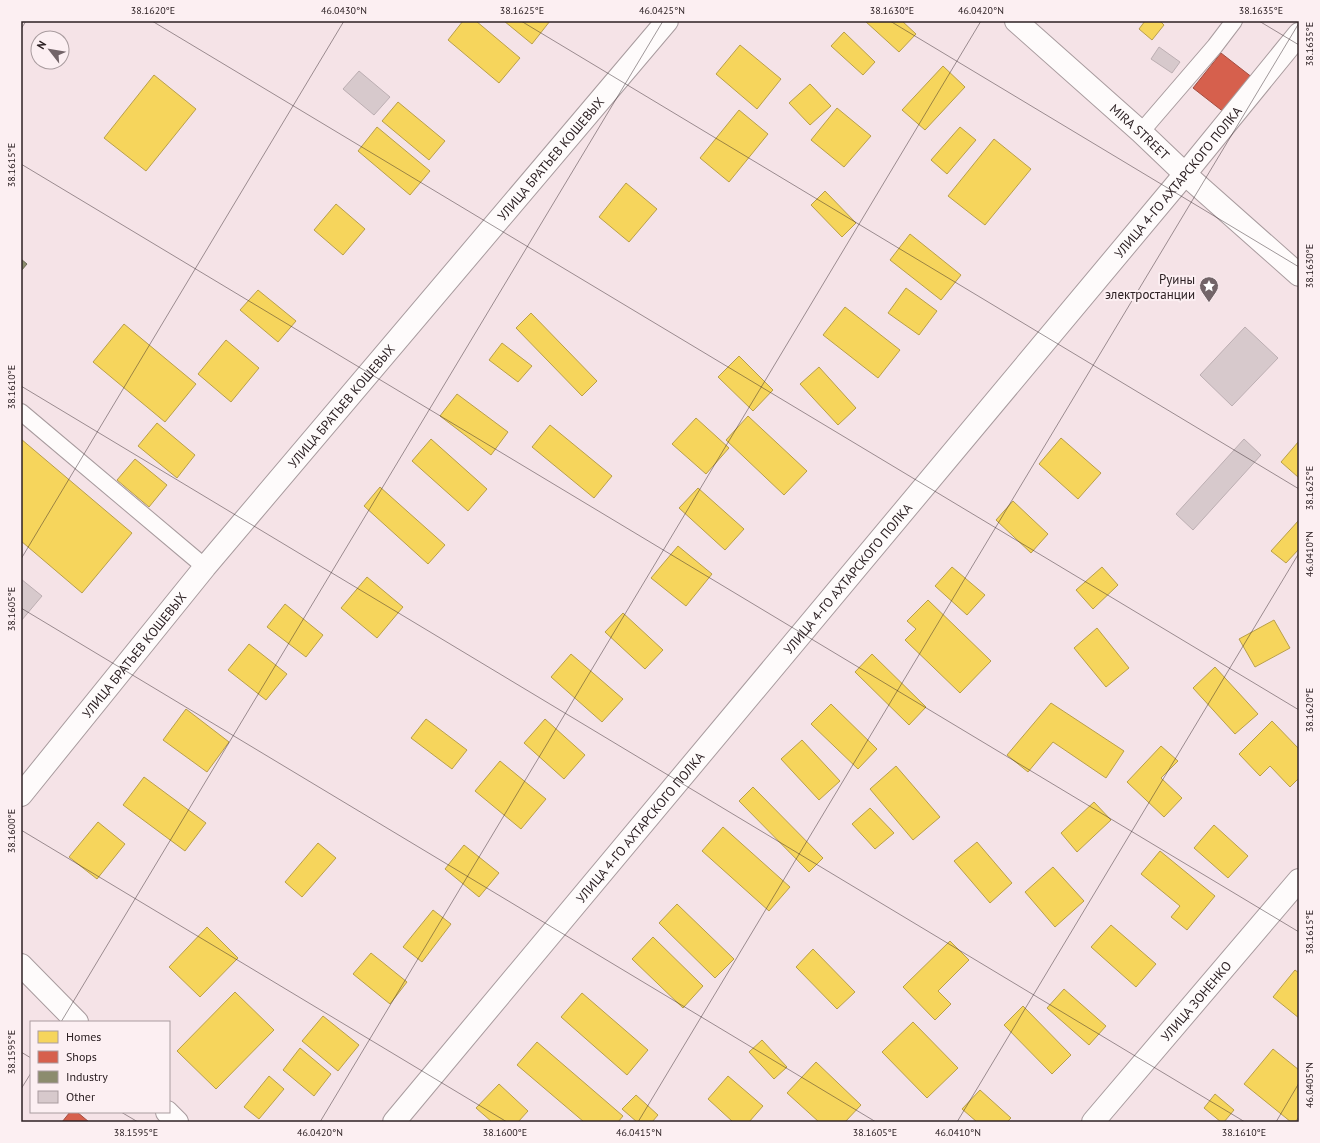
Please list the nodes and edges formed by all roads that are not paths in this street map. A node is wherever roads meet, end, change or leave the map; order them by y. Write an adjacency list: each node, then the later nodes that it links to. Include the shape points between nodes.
1 (667, 21): 9 (street, УЛИЦА БРАТЬЕВ КОШЕВЫХ)
2 (1016, 21): 5 (street, MIRA STREET)
3 (1234, 21): 5 (lane)
4 (1299, 34): 6 (street, УЛИЦА 4-ГО АХТАРСКОГО ПОЛКА)
5 (1141, 132): 6 (street, MIRA STREET)
6 (1185, 174): 7 (street, MIRA STREET); 16 (street, УЛИЦА 4-ГО АХТАРСКОГО ПОЛКА)
7 (1299, 275)
8 (21, 412): 9 (lane)
9 (205, 567): 10 (street, УЛИЦА БРАТЬЕВ КОШЕВЫХ)
10 (21, 796)
11 (1299, 880): 17 (street, УЛИЦА ЗОНЕНКО)
12 (21, 965): 13 (street)
13 (77, 1021)
14 (168, 1113): 15 (street)
15 (177, 1122)
16 (394, 1122)
17 (1093, 1122)

